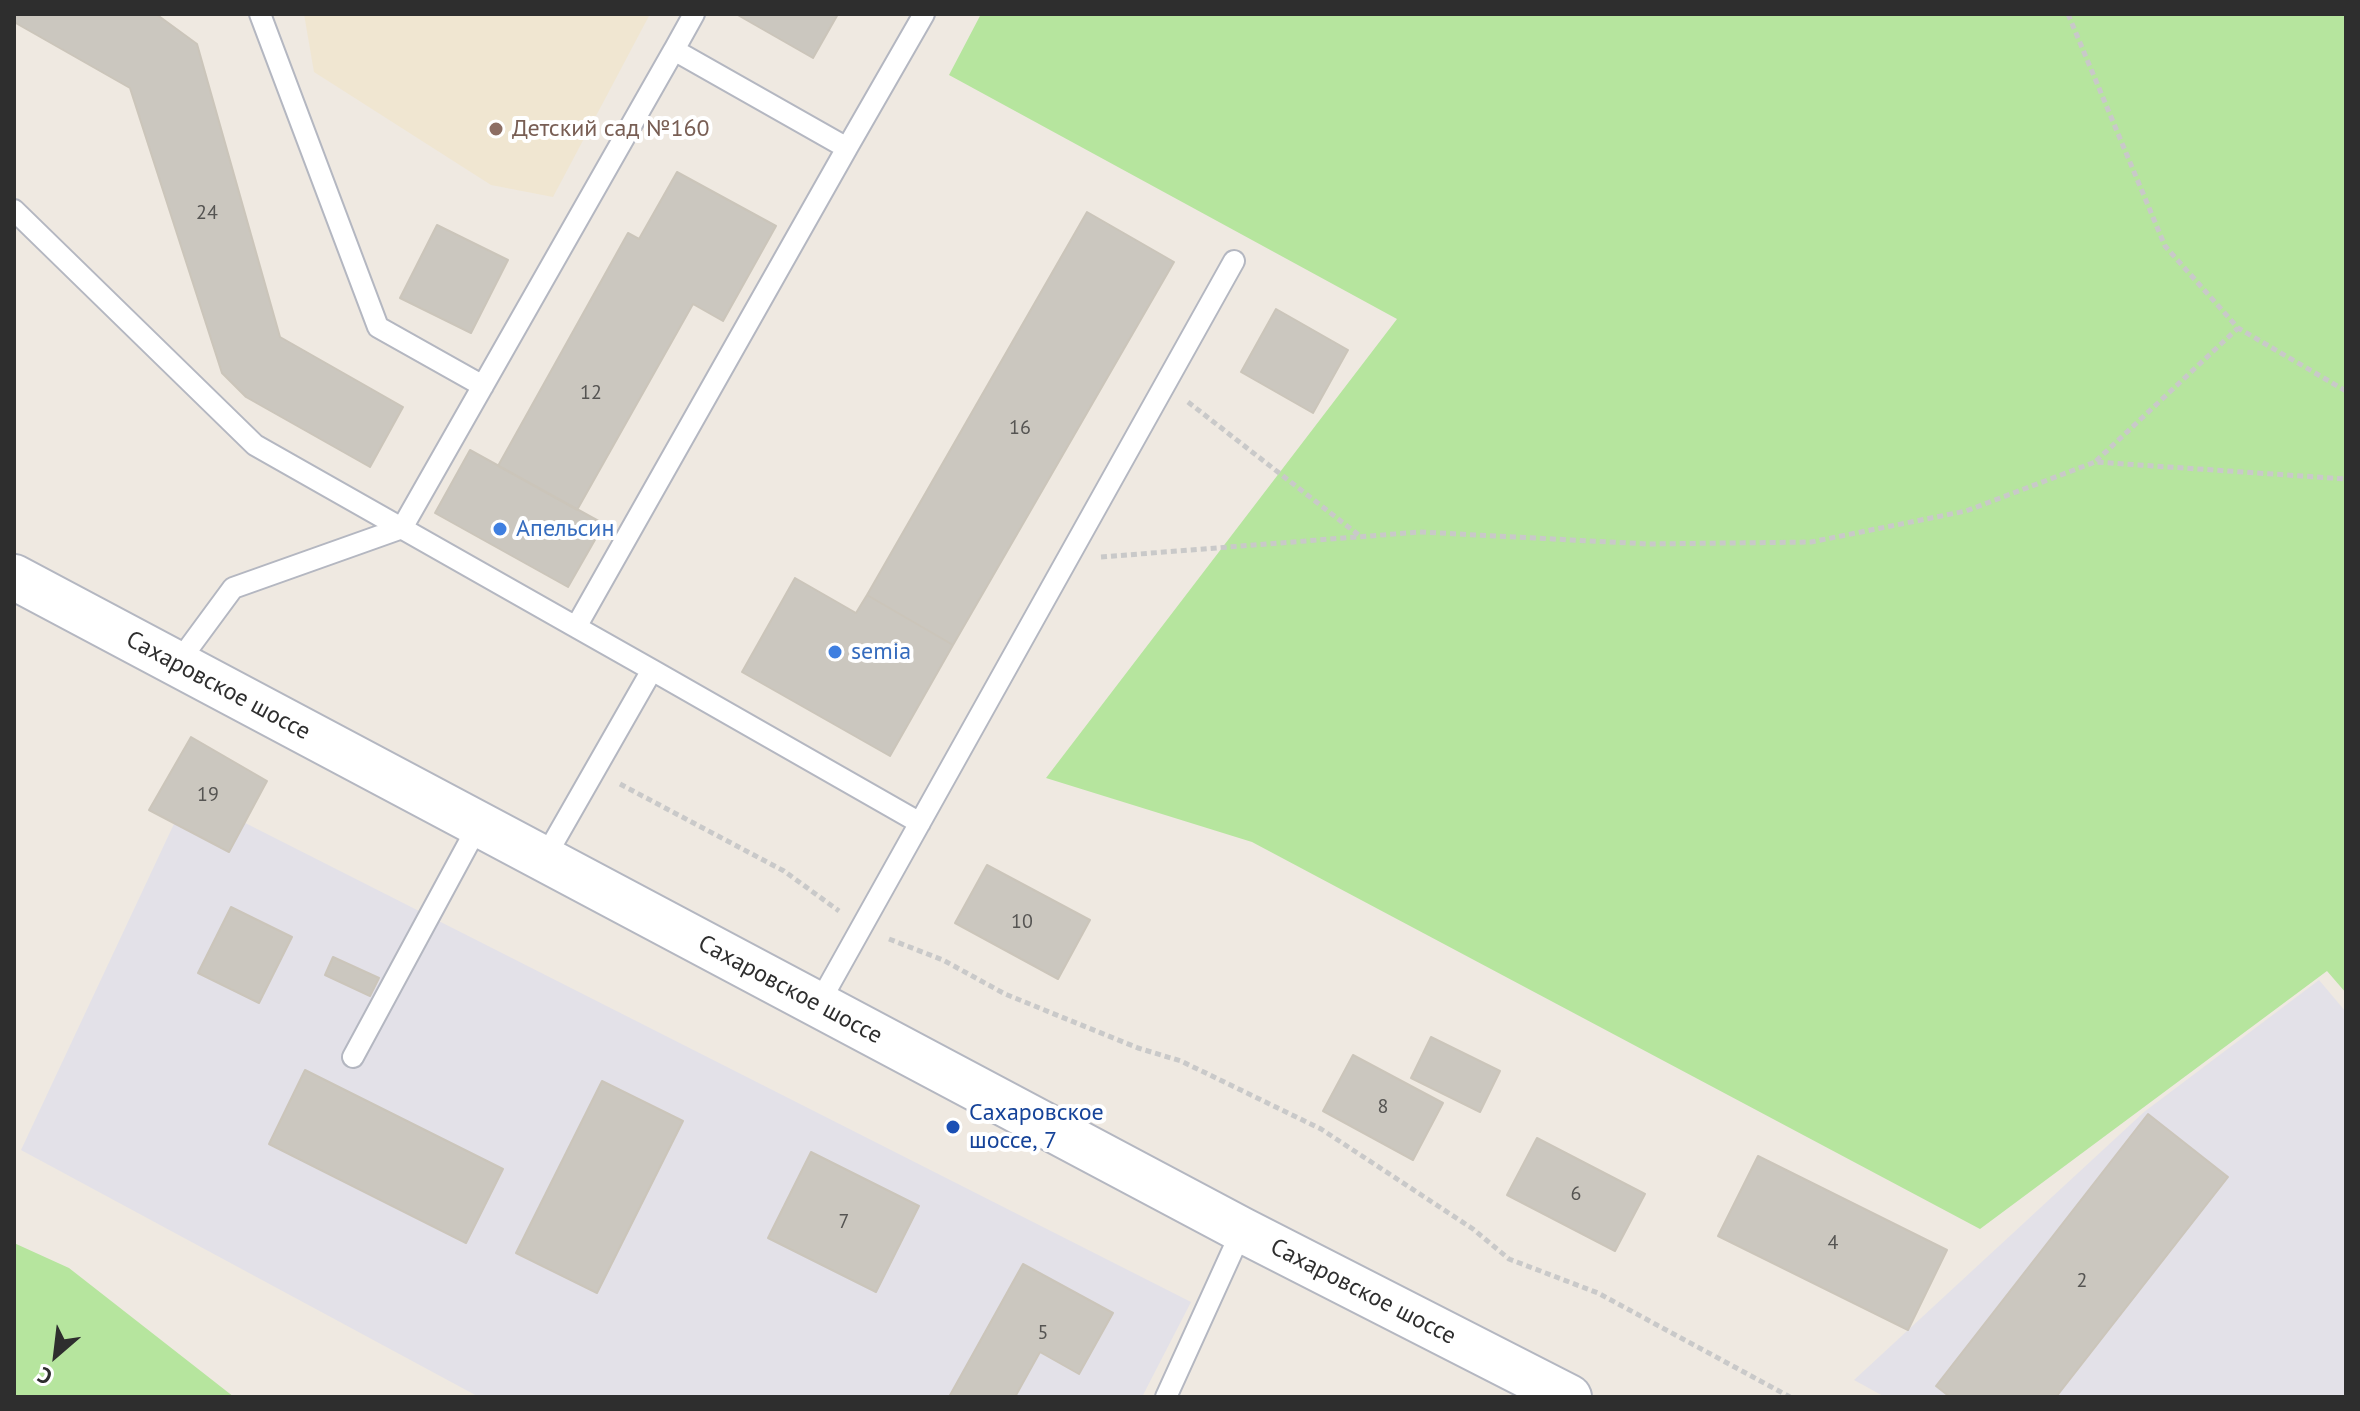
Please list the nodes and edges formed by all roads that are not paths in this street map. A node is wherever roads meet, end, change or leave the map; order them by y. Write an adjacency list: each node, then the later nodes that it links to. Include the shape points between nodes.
1 (260, 14): 8 (lane, via 378,327)
2 (694, 14): 4 (lane)
3 (924, 14): 5 (lane)
4 (674, 50): 5 (lane); 8 (lane)
5 (847, 148): 11 (lane)
6 (14, 210): 9 (lane, via 255,445)
7 (1234, 261): 14 (lane)
8 (483, 386): 9 (lane)
9 (402, 528): 11 (lane); 12 (lane, via 233,588)
10 (14, 577): 12 (main road, Сахаровское шоссе)
11 (576, 627): 13 (lane)
12 (177, 664): 15 (main road, Сахаровское шоссе)
13 (652, 670): 14 (lane); 16 (lane)
14 (920, 823): 17 (lane)
15 (479, 824): 16 (main road, Сахаровское шоссе); 18 (lane)
16 (544, 859): 17 (main road, Сахаровское шоссе)
17 (818, 1005): 19 (main road, Сахаровское шоссе)
18 (353, 1057)
19 (1242, 1230): 20 (lane); 21 (main road, Сахаровское шоссе)
20 (1166, 1397)
21 (1569, 1397)

